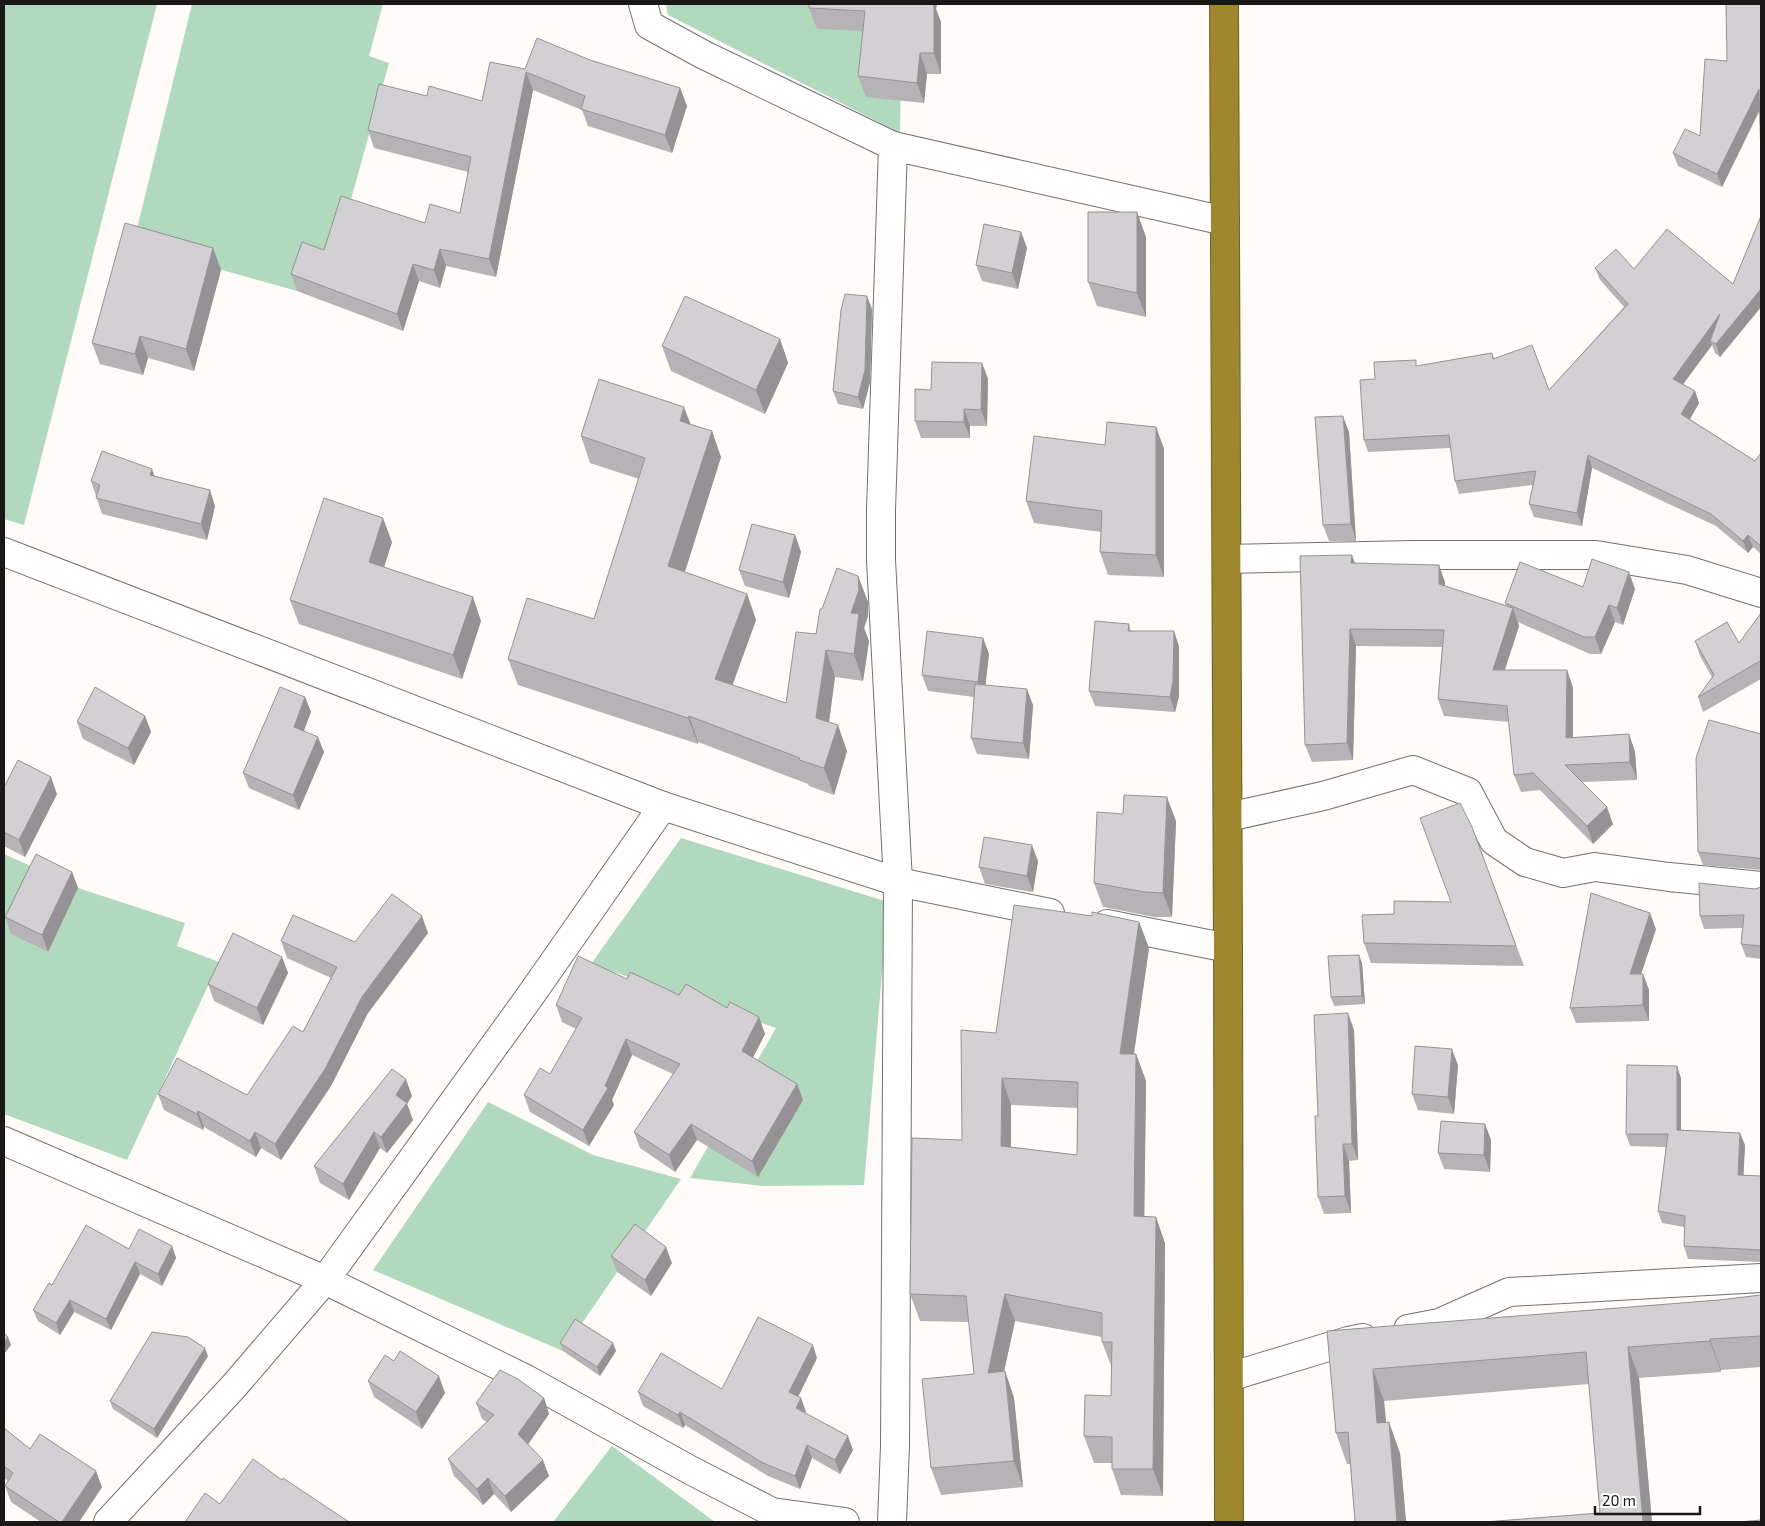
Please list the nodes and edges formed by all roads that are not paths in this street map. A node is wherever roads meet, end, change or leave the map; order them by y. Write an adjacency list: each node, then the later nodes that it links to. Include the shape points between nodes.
1 (643, 4): 3 (street, via 649,25)
2 (1224, 4): 4 (highway)
3 (893, 146): 4 (street); 10 (street, via 881,560)
4 (1225, 221): 6 (highway)
5 (4, 552): 8 (street)
6 (1227, 560): 7 (street, via 1596,555 1687,570); 9 (highway)
7 (1761, 593)
8 (663, 806): 10 (street); 15 (street)
9 (1228, 817): 11 (street, via 1323,796 1414,770 1468,792 1494,841 1525,862 1563,873 1595,867 1669,878); 12 (highway)
10 (898, 882): 12 (street); 19 (street)
11 (1761, 886)
12 (1228, 948): 16 (highway)
13 (4, 1141): 15 (street)
14 (1761, 1278): 16 (street, via 1510,1292 1439,1323 1348,1341)
15 (325, 1280): 17 (street, via 234,1386); 18 (street, via 526,1378 772,1512)
16 (1229, 1377): 20 (highway)
17 (108, 1522)
18 (845, 1522)
19 (892, 1522)
20 (1229, 1522)

